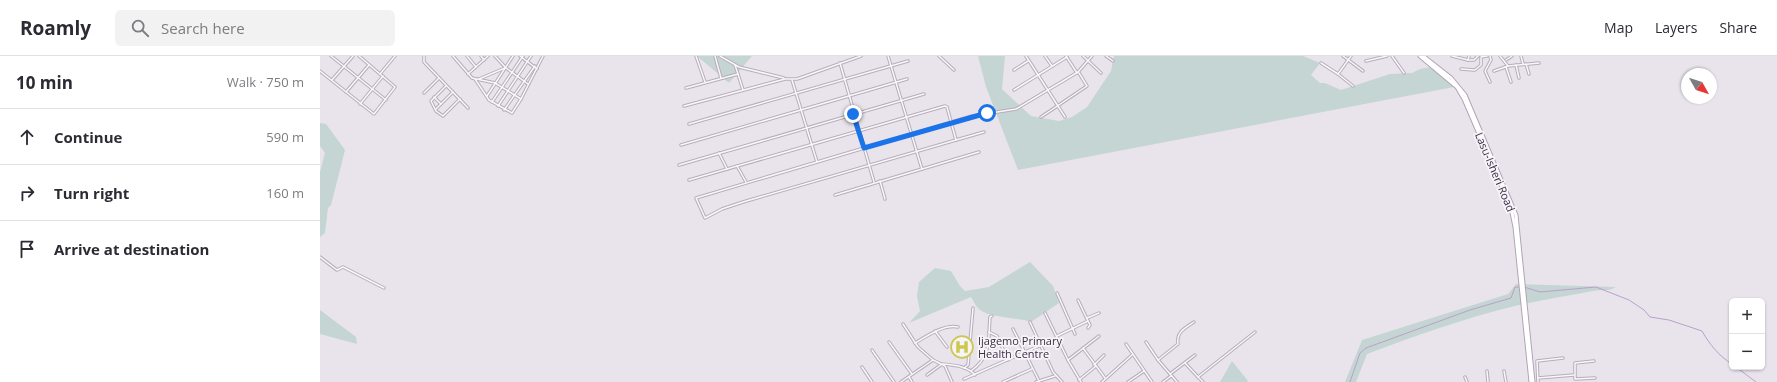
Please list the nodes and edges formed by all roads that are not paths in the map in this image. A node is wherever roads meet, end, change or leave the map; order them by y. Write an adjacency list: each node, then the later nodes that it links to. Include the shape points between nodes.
1 (331, 56): 59 (street)
2 (353, 56): 59 (street)
3 (359, 56): 55 (street)
4 (395, 56): 77 (street)
5 (424, 56): 86 (street, via 424,62)
6 (453, 56): 78 (street)
7 (467, 56): 64 (street)
8 (481, 56): 42 (street)
9 (488, 56): 42 (street)
10 (494, 56): 65 (street)
11 (513, 56): 65 (street)
12 (522, 56): 46 (street); 73 (street)
13 (531, 56): 46 (street)
14 (543, 56): 66 (street)
15 (696, 56): 97 (street)
16 (715, 56): 87 (street)
17 (720, 56): 56 (street)
18 (861, 56): 52 (street)
19 (888, 56): 61 (street)
20 (939, 56): 68 (street)
21 (1026, 56): 48 (street)
22 (1045, 56): 62 (street)
23 (1083, 56): 49 (street)
24 (1092, 56): 49 (street)
25 (1106, 56): 50 (street)
26 (1343, 56): 43 (street)
27 (1351, 56): 43 (street)
28 (1387, 56): 51 (street)
29 (1392, 56): 76 (street)
30 (1420, 56): 164 (main road, Lasu-Isheri Road, via 1457,87 1464,99)
31 (1423, 56): 164 (main road, Lasu-Isheri Road, via 1452,78 1465,95)
32 (1452, 56): 44 (street)
33 (1469, 56): 44 (street)
34 (1478, 56): 41 (street); 44 (street, via 1474,60)
35 (1487, 56): 41 (street)
36 (1490, 56): 98 (street, via 1486,71)
37 (1500, 56): 45 (street)
38 (1511, 56): 45 (street)
39 (1521, 56): 57 (street)
40 (1067, 57): 62 (street); 74 (street)
41 (1482, 58): 67 (street, via 1480,66 1475,70)
42 (484, 60): 64 (street)
43 (1348, 60): 71 (street); 80 (street)
44 (1468, 60)
45 (1506, 60): 63 (street)
46 (528, 61): 60 (street); 84 (street)
47 (908, 61): 61 (street)
48 (1028, 61): 69 (street); 82 (street)
49 (1088, 61): 74 (street); 75 (street)
50 (1113, 61)
51 (1366, 61)
52 (840, 63): 93 (street); 94 (street)
53 (1321, 63): 80 (street)
54 (1539, 63): 57 (street)
55 (369, 64): 77 (street); 85 (street)
56 (735, 64): 79 (street); 91 (street)
57 (1525, 64): 58 (street); 81 (street)
58 (1516, 65): 63 (street); 88 (street)
59 (344, 66): 85 (street); 95 (street)
60 (535, 66): 66 (street); 96 (street)
61 (891, 66): 94 (street); 101 (street)
62 (1052, 66): 82 (street)
63 (1507, 66): 72 (street); 99 (street)
64 (476, 67): 78 (street)
65 (506, 68): 73 (street); 90 (street); 100 (street)
66 (537, 69): 102 (street)
67 (1461, 69)
68 (954, 70)
69 (1014, 70)
70 (320, 71): 95 (street)
71 (1363, 71)
72 (1494, 71)
73 (512, 72): 84 (street); 105 (street)
74 (1078, 72): 110 (street); 130 (street, via 1087,86)
75 (1100, 73)
76 (1404, 73)
77 (380, 74): 83 (street)
78 (468, 74): 89 (street)
79 (738, 74): 87 (street); 108 (street)
80 (1338, 74): 104 (street)
81 (1529, 74)
82 (1038, 75): 109 (street); 110 (street)
83 (383, 76): 107 (street); 123 (street, via 395,87)
84 (518, 76): 96 (street); 111 (street)
85 (358, 77): 107 (street); 112 (street)
86 (439, 78): 103 (street); 114 (street)
87 (721, 78): 97 (street)
88 (1519, 78)
89 (475, 79): 90 (street); 118 (street)
90 (479, 79): 100 (street)
91 (785, 79): 93 (street); 108 (street)
92 (907, 79): 101 (street)
93 (792, 80): 115 (street)
94 (844, 80): 115 (street); 120 (street)
95 (332, 81): 112 (street)
96 (524, 81): 102 (street); 117 (street)
97 (705, 82): 106 (street)
98 (1490, 82)
99 (1511, 82)
100 (496, 83): 105 (street); 118 (street)
101 (896, 83): 120 (street); 124 (street)
102 (528, 84): 122 (street)
103 (446, 86): 113 (street); 119 (street)
104 (1353, 86)
105 (502, 87): 111 (street); 125 (street)
106 (686, 88)
107 (372, 89): 123 (street); 126 (street)
108 (743, 90): 129 (street)
109 (1014, 90)
110 (1048, 90): 130 (street); 139 (street, via 1010,112 987,113)
111 (508, 91): 117 (street); 128 (street)
112 (346, 92): 126 (street)
113 (453, 92): 121 (street); 127 (street)
114 (424, 93)
115 (797, 94): 134 (street); 140 (street)
116 (924, 94): 124 (street)
117 (514, 95): 122 (street); 133 (street)
118 (486, 96): 125 (street)
119 (434, 97): 127 (street); 132 (street, via 431,102)
120 (849, 97): 134 (street); 135 (street)
121 (460, 99): 131 (street); 132 (street, via 443,116)
122 (521, 99): 133 (street, via 512,113)
123 (386, 100): 126 (street, via 374,114)
124 (901, 100): 135 (street); 136 (street)
125 (492, 102): 128 (street)
126 (360, 104)
127 (441, 104): 132 (street)
128 (498, 106): 133 (street)
129 (684, 106)
130 (1058, 106): 137 (street); 138 (street)
131 (468, 108)
132 (436, 109)
133 (504, 110)
134 (802, 111): 141 (street); 146 (street)
135 (853, 114): 141 (street); 142 (street)
136 (906, 117): 139 (street, via 945,106); 142 (street); 144 (street)
137 (1041, 117)
138 (1065, 117)
139 (951, 123): 144 (street); 145 (street)
140 (689, 124)
141 (807, 128): 147 (street); 151 (street)
142 (860, 131): 147 (street); 148 (street)
143 (984, 132): 145 (street)
144 (911, 134): 148 (street); 149 (street)
145 (956, 140): 149 (street)
146 (681, 145)
147 (813, 145): 152 (street, via 817,162); 154 (street)
148 (864, 148): 152 (street); 155 (street)
149 (916, 152): 155 (street); 157 (street)
150 (979, 152): 157 (street)
151 (719, 153): 153 (street); 156 (street)
152 (837, 156): 160 (street)
153 (679, 165)
154 (737, 166): 156 (street); 160 (street)
155 (870, 166): 160 (street, via 743,202 705,218 696,198); 161 (street)
156 (727, 169): 158 (street)
157 (922, 170): 159 (street)
158 (689, 180)
159 (880, 181): 161 (street); 163 (street)
160 (746, 182)
161 (874, 183): 162 (street)
162 (835, 195)
163 (885, 199)
164 (1516, 221): 247 (main road, Lasu-Isheri Road)
165 (320, 256): 166 (street, via 336,270 343,267)
166 (384, 288)
167 (1056, 293): 181 (street)
168 (1078, 300): 173 (street)
169 (973, 308): 210 (street, via 968,365)
170 (1045, 313): 187 (street)
171 (1099, 313): 173 (street)
172 (992, 316): 183 (street)
173 (1087, 318): 174 (street)
174 (1088, 321): 179 (street); 181 (street)
175 (1030, 322): 192 (street)
176 (1194, 322): 204 (street, via 1180,332 1178,344)
177 (903, 324): 190 (street)
178 (958, 327): 182 (street, via 952,326)
179 (1088, 328)
180 (1013, 329): 196 (street)
181 (1073, 329): 185 (street); 187 (street)
182 (935, 332): 190 (street); 193 (street)
183 (989, 332): 202 (street, via 997,336); 212 (street, via 986,356 981,364)
184 (1255, 332): 223 (street)
185 (1075, 334)
186 (1099, 336): 194 (street)
187 (1057, 337): 192 (street); 203 (street)
188 (889, 342): 216 (street)
189 (1146, 342): 204 (street)
190 (915, 343): 201 (street)
191 (1126, 344): 198 (street)
192 (1041, 345): 196 (street); 222 (street)
193 (947, 347)
194 (1083, 348): 203 (street); 208 (street)
195 (872, 350): 231 (street)
196 (1024, 352): 202 (street); 211 (street)
197 (1104, 355): 208 (street)
198 (1132, 355): 213 (street); 225 (street)
199 (1195, 355): 206 (street)
200 (1563, 358): 226 (street, via 1537,361)
201 (933, 360): 207 (street); 216 (street)
202 (1008, 360): 218 (street)
203 (1068, 360): 229 (street)
204 (1158, 360): 219 (street)
205 (1594, 361): 220 (street, via 1574,363)
206 (1185, 363): 219 (street); 223 (street)
207 (942, 364): 210 (street); 217 (street); 234 (street, via 947,368)
208 (1095, 366): 225 (street); 229 (street)
209 (862, 368): 230 (street)
210 (964, 368): 212 (street)
211 (1032, 369): 235 (street); 236 (street)
212 (971, 371): 218 (street)
213 (1144, 371): 239 (street); 240 (street)
214 (1487, 371): 245 (street)
215 (1504, 371): 246 (street)
216 (912, 374): 221 (street)
217 (927, 374)
218 (975, 375): 228 (street)
219 (1170, 375): 241 (street); 242 (street)
220 (1574, 375): 226 (street); 227 (street, via 1575,379)
221 (909, 376): 232 (street); 233 (street)
222 (1055, 376): 236 (street); 237 (street)
223 (1198, 377): 243 (street)
224 (1465, 377): 244 (street)
225 (1105, 378): 238 (street)
226 (1538, 378): 248 (street)
227 (1595, 378)
228 (964, 380)
229 (1080, 381)
230 (872, 382)
231 (894, 382)
232 (901, 382)
233 (912, 382)
234 (952, 382)
235 (1003, 382)
236 (1038, 382)
237 (1062, 382)
238 (1102, 382)
239 (1128, 382)
240 (1152, 382)
241 (1163, 382)
242 (1177, 382)
243 (1202, 382)
244 (1467, 382)
245 (1488, 382)
246 (1506, 382)
247 (1532, 382)
248 (1538, 382)

